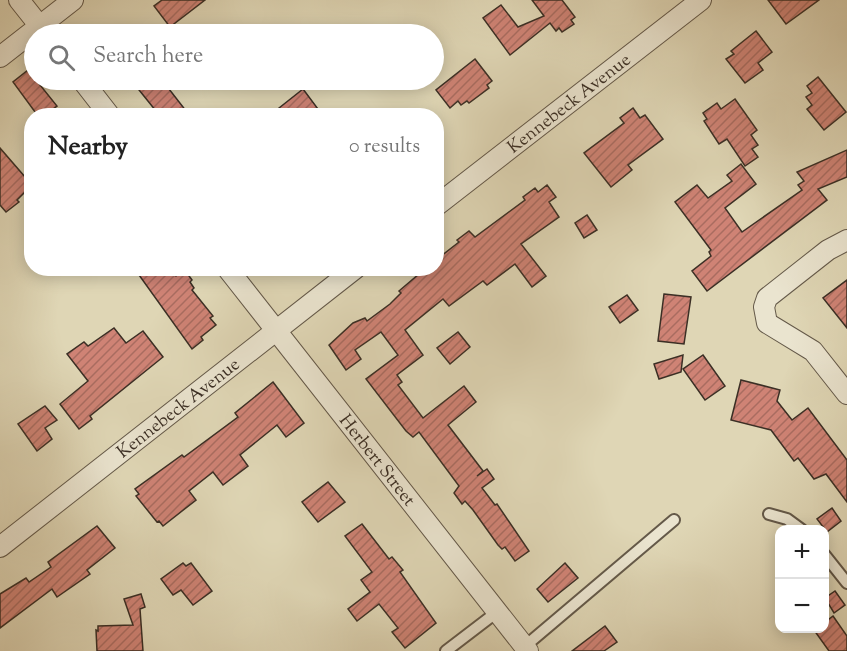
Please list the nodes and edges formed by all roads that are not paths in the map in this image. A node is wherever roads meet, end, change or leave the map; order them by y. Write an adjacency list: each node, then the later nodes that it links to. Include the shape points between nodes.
1 (19, 0): 4 (street)
2 (73, 0): 5 (street)
3 (701, 0): 10 (street, Kennebeck Avenue)
4 (38, 24)
5 (49, 24)
6 (24, 42): 7 (street)
7 (0, 57)
8 (90, 90): 9 (street)
9 (104, 108)
10 (444, 200)
11 (847, 240): 15 (street, via 828,249 767,298 764,316 772,329 801,341 813,351)
12 (233, 276): 14 (street, Herbert Street)
13 (346, 276): 14 (street, Kennebeck Avenue)
14 (275, 331): 19 (street, Kennebeck Avenue); 22 (street, Herbert Street)
15 (847, 394)
16 (769, 514): 18 (lane)
17 (674, 520): 23 (lane)
18 (795, 525)
19 (0, 547)
20 (829, 559): 21 (lane)
21 (847, 583)
22 (497, 612): 23 (street, Herbert Street); 24 (lane)
23 (526, 649)
24 (446, 651)

